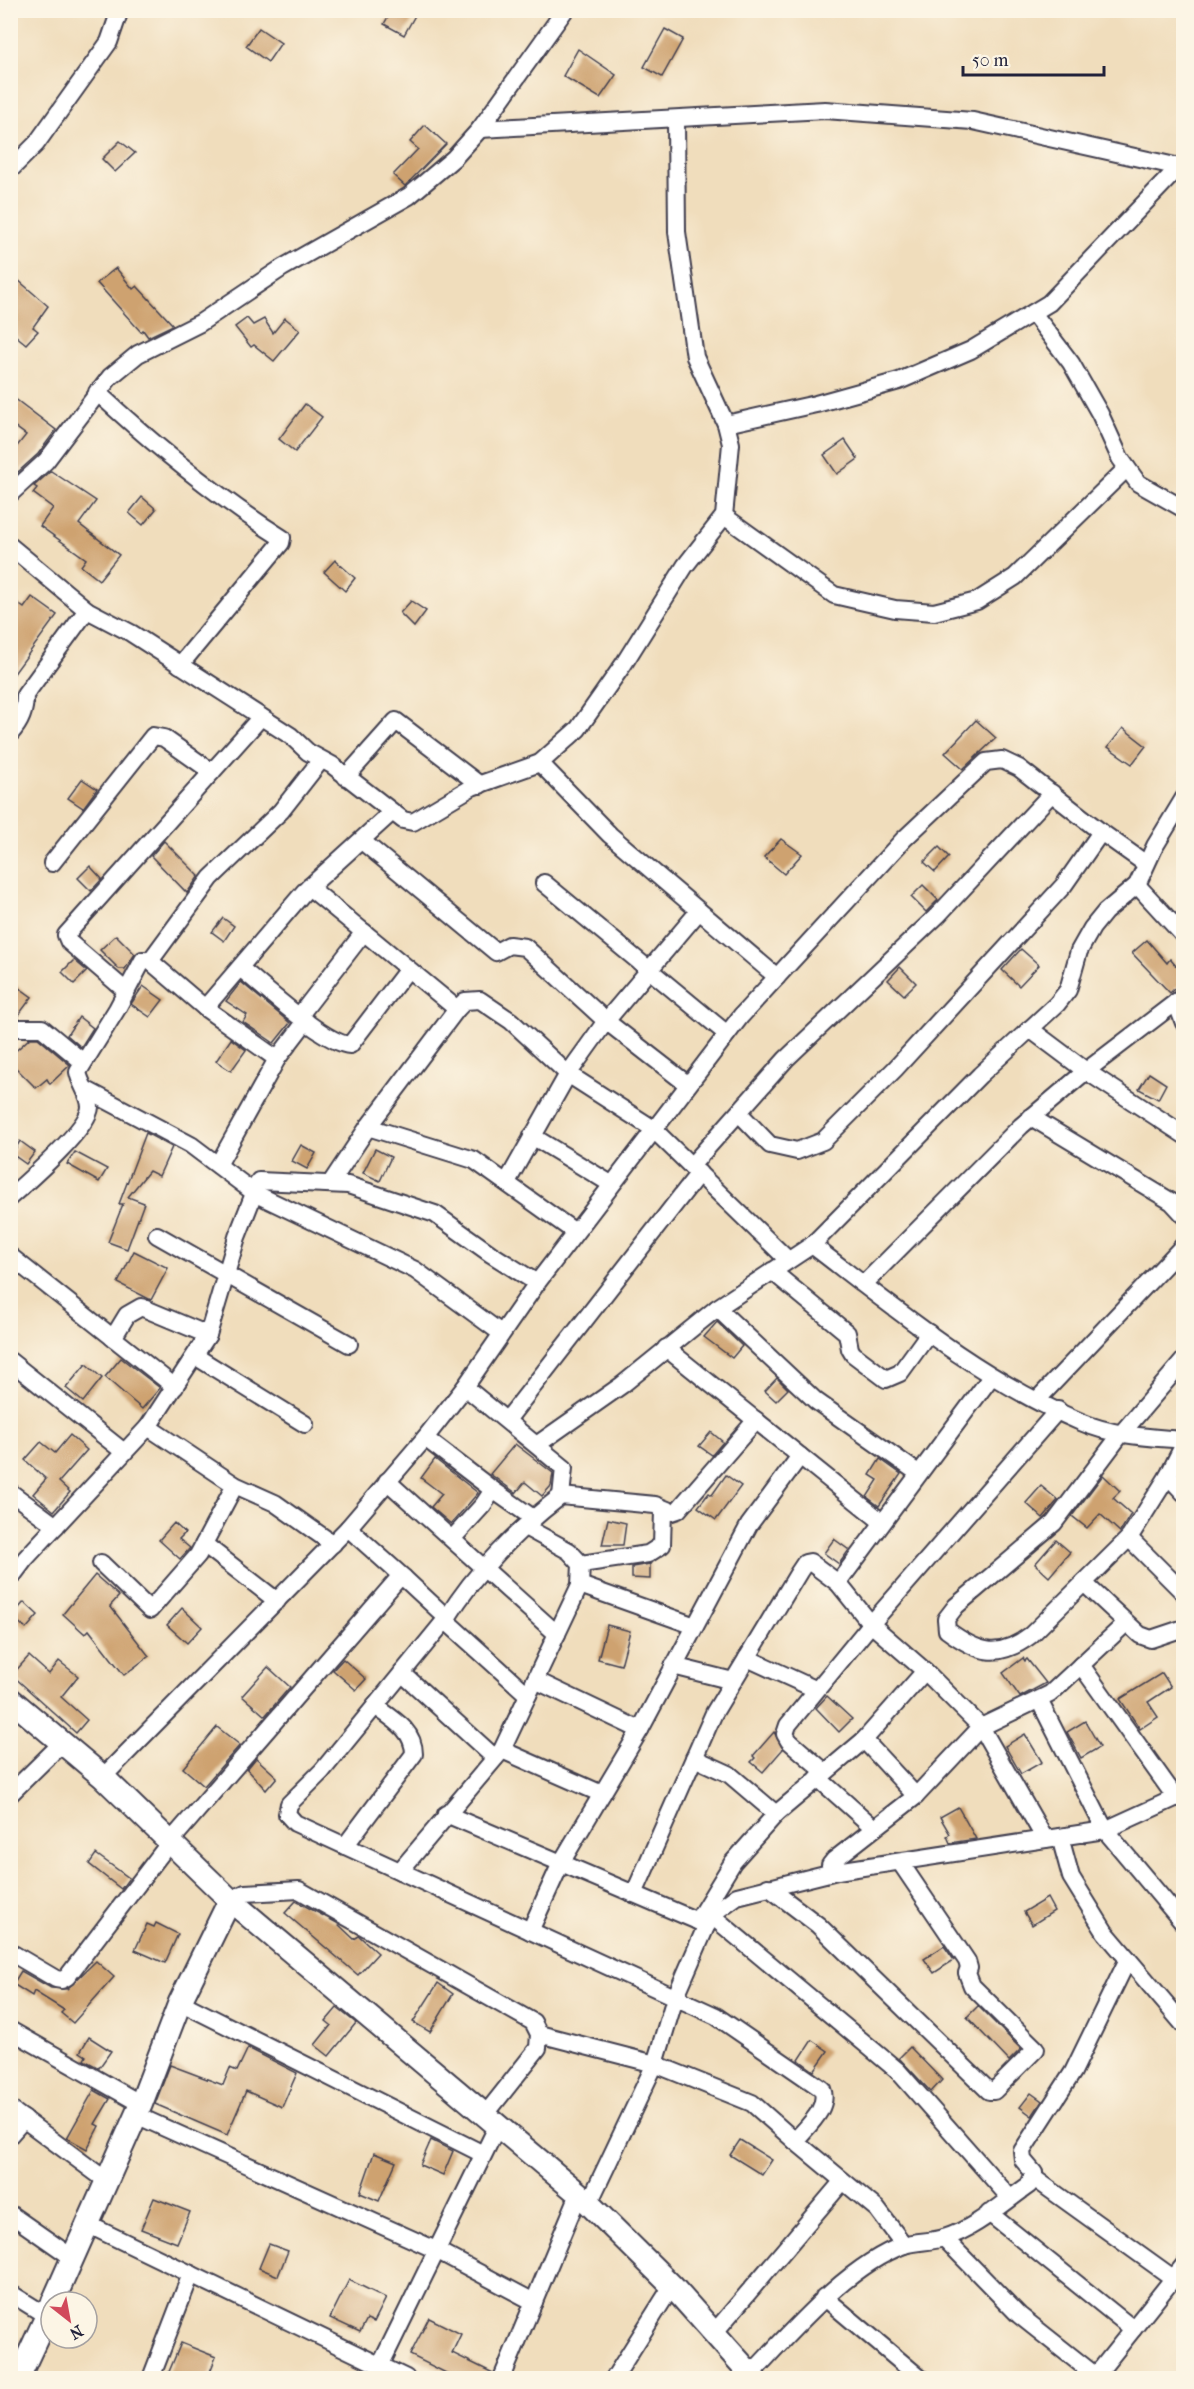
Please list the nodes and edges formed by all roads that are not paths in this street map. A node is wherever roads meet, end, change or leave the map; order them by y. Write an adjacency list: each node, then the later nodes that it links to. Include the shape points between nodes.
1 (120, 10): 6 (street, via 109,42 36,144)
2 (565, 10): 4 (street)
3 (676, 119): 4 (street); 5 (street, via 825,110 954,119); 9 (street, via 676,232 695,357)
4 (480, 129): 8 (street, via 409,196 282,267 200,323 138,354)
5 (1181, 168): 7 (street, via 1057,295)
6 (10, 170)
7 (1033, 313): 9 (street, via 970,350 899,381); 10 (street, via 1071,363)
8 (97, 392): 11 (street, via 46,461); 16 (street, via 199,483 282,538)
9 (726, 424): 13 (street, via 731,444)
10 (1127, 468): 12 (street, via 1138,483); 13 (street, via 1015,577 977,601 934,612 895,609 834,595)
11 (10, 494)
12 (1184, 509)
13 (724, 516): 20 (street, via 685,566 578,729)
14 (11, 547): 15 (street)
15 (87, 610): 16 (street); 18 (street, via 25,695 25,709)
16 (180, 665): 17 (street)
17 (261, 717): 19 (street); 21 (street)
18 (10, 734)
19 (321, 760): 22 (street); 37 (street, via 281,810 211,878)
20 (540, 763): 23 (street); 34 (street, via 610,835)
21 (212, 772): 29 (street, via 164,738 153,736); 42 (street, via 66,935 69,942)
22 (346, 777): 23 (street, via 396,721); 26 (street)
23 (480, 784): 26 (street, via 413,822)
24 (1052, 794): 27 (street); 41 (street, via 1002,759 986,762 904,839); 58 (street, via 938,915 786,1059)
25 (1184, 798): 30 (street)
26 (391, 813): 28 (street)
27 (1101, 832): 30 (street); 58 (street, via 1064,885 895,1069 823,1141 797,1151 770,1145)
28 (362, 841): 33 (street); 47 (street, via 496,952 510,945 525,947)
29 (52, 863)
30 (1146, 864): 32 (street)
31 (544, 883): 40 (street)
32 (1137, 885): 36 (street); 50 (street, via 1092,928 1079,951 1068,990)
33 (309, 887): 35 (street); 38 (street)
34 (699, 910): 40 (street); 41 (street)
35 (364, 932): 39 (street); 46 (street)
36 (1184, 936)
37 (150, 961): 42 (street, via 143,960 138,966); 44 (street)
38 (240, 968): 44 (street); 46 (street)
39 (408, 969): 45 (street); 46 (street, via 350,1045 342,1045)
40 (649, 970): 47 (street); 51 (street)
41 (777, 977): 51 (street)
42 (126, 991): 53 (street)
43 (1180, 999): 48 (street); 54 (street)
44 (206, 1008): 52 (street)
45 (457, 1009): 55 (street, via 465,1001 480,1000 511,1021); 60 (street)
46 (303, 1018): 52 (street)
47 (606, 1021): 55 (street); 56 (street)
48 (1184, 1023)
49 (10, 1028): 53 (street, via 42,1028)
50 (1030, 1029): 54 (street); 74 (street)
51 (727, 1034): 56 (street)
52 (277, 1059): 64 (street)
53 (83, 1062): 57 (street, via 78,1072)
54 (1086, 1071): 59 (street); 62 (street)
55 (568, 1074): 61 (street); 63 (street)
56 (687, 1084): 61 (street)
57 (85, 1089): 64 (street, via 155,1124); 70 (street, via 89,1116)
58 (739, 1113): 65 (street)
59 (1031, 1118): 71 (street, via 1172,1202); 81 (street)
60 (368, 1127): 66 (street, via 474,1160); 67 (street)
61 (652, 1128): 65 (street); 68 (street)
62 (1184, 1135)
63 (532, 1136): 66 (street); 68 (street)
64 (218, 1165): 69 (street)
65 (695, 1170): 77 (street); 97 (street)
66 (507, 1182): 72 (street)
67 (330, 1184): 69 (street, via 259,1180); 80 (street, via 348,1185 435,1214)
68 (610, 1184): 72 (street)
69 (256, 1194): 79 (street, via 237,1237); 83 (street, via 415,1270)
70 (10, 1197)
71 (1184, 1215)
72 (575, 1232): 80 (street)
73 (158, 1235): 79 (street)
74 (812, 1245): 77 (street); 81 (street)
75 (1184, 1245): 95 (street)
76 (10, 1256): 86 (street)
77 (788, 1260): 78 (street)
78 (772, 1271): 82 (street); 84 (street, via 847,1333 854,1354 886,1379 900,1373)
79 (226, 1276): 85 (street); 87 (street)
80 (537, 1283): 83 (street)
81 (864, 1284): 84 (street)
82 (717, 1308): 88 (street); 107 (street, via 816,1401)
83 (501, 1333): 94 (street)
84 (929, 1333): 92 (street)
85 (208, 1335): 86 (street, via 141,1307 127,1315); 89 (street)
86 (113, 1338): 93 (street)
87 (349, 1344)
88 (666, 1348): 98 (street); 104 (street)
89 (195, 1356): 93 (street); 99 (street)
90 (1184, 1360): 101 (street)
91 (10, 1361): 105 (street)
92 (990, 1377): 95 (street); 107 (street)
93 (175, 1387): 100 (street)
94 (465, 1387): 97 (street); 102 (street)
95 (1037, 1400): 96 (street)
96 (1058, 1410): 101 (street, via 1081,1423); 135 (street)
97 (507, 1420): 104 (street)
98 (756, 1420): 106 (street); 115 (street, via 678,1510)
99 (305, 1424)
100 (148, 1427): 105 (street); 110 (street)
101 (1121, 1434): 103 (street); 130 (street, via 1054,1523 956,1606 946,1619 947,1630 966,1644 997,1653 1019,1645)
102 (425, 1438): 109 (street); 111 (street)
103 (1184, 1442): 108 (street)
104 (538, 1444): 114 (street, via 564,1468)
105 (124, 1452): 118 (street)
106 (800, 1456): 117 (street); 137 (street, via 749,1525)
107 (918, 1473): 117 (street)
108 (1168, 1476): 113 (street); 120 (street)
109 (387, 1482): 119 (street); 121 (street)
110 (235, 1485): 122 (street); 123 (street, via 275,1503)
111 (494, 1490): 116 (street); 121 (street)
112 (10, 1492): 118 (street)
113 (1184, 1493)
114 (561, 1496): 115 (street, via 655,1505); 116 (street)
115 (663, 1511): 125 (street, via 662,1545 655,1550)
116 (529, 1522): 125 (street); 126 (street)
117 (882, 1522): 129 (street)
118 (56, 1526): 128 (street)
119 (348, 1528): 123 (street); 127 (street)
120 (1129, 1538): 130 (street); 132 (street)
121 (452, 1539): 126 (street)
122 (204, 1544): 124 (street, via 150,1610); 133 (street)
123 (333, 1544): 133 (street)
124 (101, 1563)
125 (581, 1564): 131 (street)
126 (484, 1570): 134 (street, via 463,1591); 139 (street)
127 (404, 1578): 134 (street); 168 (street, via 397,1580)
128 (10, 1579)
129 (838, 1583): 135 (street); 140 (street, via 816,1564 805,1563)
130 (1084, 1583): 136 (street)
131 (580, 1585): 137 (street); 139 (street)
132 (1184, 1593)
133 (277, 1601): 158 (street)
134 (446, 1619): 144 (street); 146 (street)
135 (871, 1624): 143 (street); 147 (street)
136 (1125, 1624): 138 (street, via 1151,1639); 141 (street)
137 (695, 1626): 142 (street)
138 (1184, 1628)
139 (557, 1634): 146 (street)
140 (747, 1658): 145 (street); 147 (street)
141 (1081, 1665): 149 (street); 162 (street)
142 (673, 1666): 145 (street); 152 (street)
143 (926, 1671): 151 (street); 153 (street)
144 (402, 1673): 150 (street); 155 (street)
145 (733, 1681): 156 (street)
146 (532, 1687): 152 (street); 155 (street)
147 (815, 1689): 157 (street, via 785,1734)
148 (10, 1699): 154 (street)
149 (1039, 1700): 151 (street); 166 (street)
150 (375, 1706): 169 (street, via 408,1731 414,1741 414,1754); 169 (street, via 289,1804 287,1814 295,1823)
151 (981, 1727): 161 (street); 167 (street)
152 (640, 1730): 160 (street)
153 (864, 1740): 157 (street); 161 (street)
154 (62, 1743): 158 (street); 159 (street)
155 (499, 1754): 160 (street); 163 (street)
156 (694, 1758): 164 (street, via 729,1774); 175 (street)
157 (821, 1775): 164 (street); 165 (street)
158 (103, 1777): 168 (street)
159 (10, 1794)
160 (602, 1794): 171 (street)
161 (916, 1796): 165 (street)
162 (1180, 1796): 166 (street)
163 (446, 1814): 171 (street); 172 (street)
164 (776, 1814): 177 (street, via 733,1862)
165 (874, 1828): 173 (street, via 834,1860 830,1865)
166 (1105, 1830): 167 (street); 178 (street)
167 (1053, 1838): 170 (street); 181 (street, via 1071,1877 1105,1932)
168 (170, 1842): 176 (street); 180 (street, via 62,1980)
169 (345, 1846): 172 (street)
170 (900, 1862): 173 (street); 174 (street, via 967,1962 972,1986 1036,2049 994,2091 989,2091 818,1925)
171 (561, 1863): 175 (street); 179 (street)
172 (400, 1871): 179 (street)
173 (837, 1871): 174 (street)
174 (768, 1887): 177 (street, via 737,1896)
175 (634, 1894): 177 (street)
176 (230, 1900): 183 (street); 186 (street, via 245,1893 298,1890 533,2022); 190 (street)
177 (705, 1920): 182 (street); 197 (street, via 897,2070)
178 (1184, 1924)
179 (530, 1931): 182 (street)
180 (10, 1952)
181 (1128, 1959): 184 (street); 194 (street, via 1068,2081 1022,2151)
182 (675, 1998): 187 (street); 192 (street, via 716,2016 822,2089 824,2105)
183 (180, 2002): 188 (street); 193 (street)
184 (1184, 2025)
185 (10, 2030): 188 (street)
186 (539, 2034): 187 (street); 190 (street, via 538,2048)
187 (655, 2064): 192 (street, via 752,2103); 198 (street)
188 (139, 2109): 195 (street); 204 (street)
189 (17, 2114): 191 (street); 195 (street)
190 (492, 2120): 193 (street); 198 (street)
191 (10, 2135)
192 (795, 2141): 196 (street)
193 (483, 2154): 204 (street)
194 (1034, 2178): 197 (street); 206 (street)
195 (107, 2181): 201 (street)
196 (842, 2182): 203 (street, via 877,2209); 216 (street)
197 (1010, 2198): 199 (street)
198 (584, 2199): 208 (street); 212 (street)
199 (989, 2213): 202 (street, via 967,2229); 215 (street)
200 (10, 2214): 205 (street)
201 (88, 2225): 205 (street); 207 (street)
202 (944, 2238): 203 (street); 220 (street, via 1019,2315)
203 (904, 2245): 211 (street)
204 (436, 2250): 212 (street); 217 (street)
205 (73, 2258): 209 (street)
206 (1178, 2272): 215 (street)
207 (191, 2274): 217 (street); 221 (street)
208 (672, 2286): 216 (street); 224 (street)
209 (58, 2290)
210 (10, 2293): 213 (street)
211 (824, 2297): 219 (street); 225 (street)
212 (534, 2302): 223 (street)
213 (39, 2304)
214 (39, 2328): 218 (street)
215 (1133, 2329): 220 (street)
216 (714, 2333): 219 (street)
217 (380, 2366): 222 (street)
218 (17, 2368)
219 (752, 2377)
220 (1095, 2377)
221 (151, 2379)
222 (406, 2379)
223 (502, 2379)
224 (614, 2379)
225 (920, 2379)

